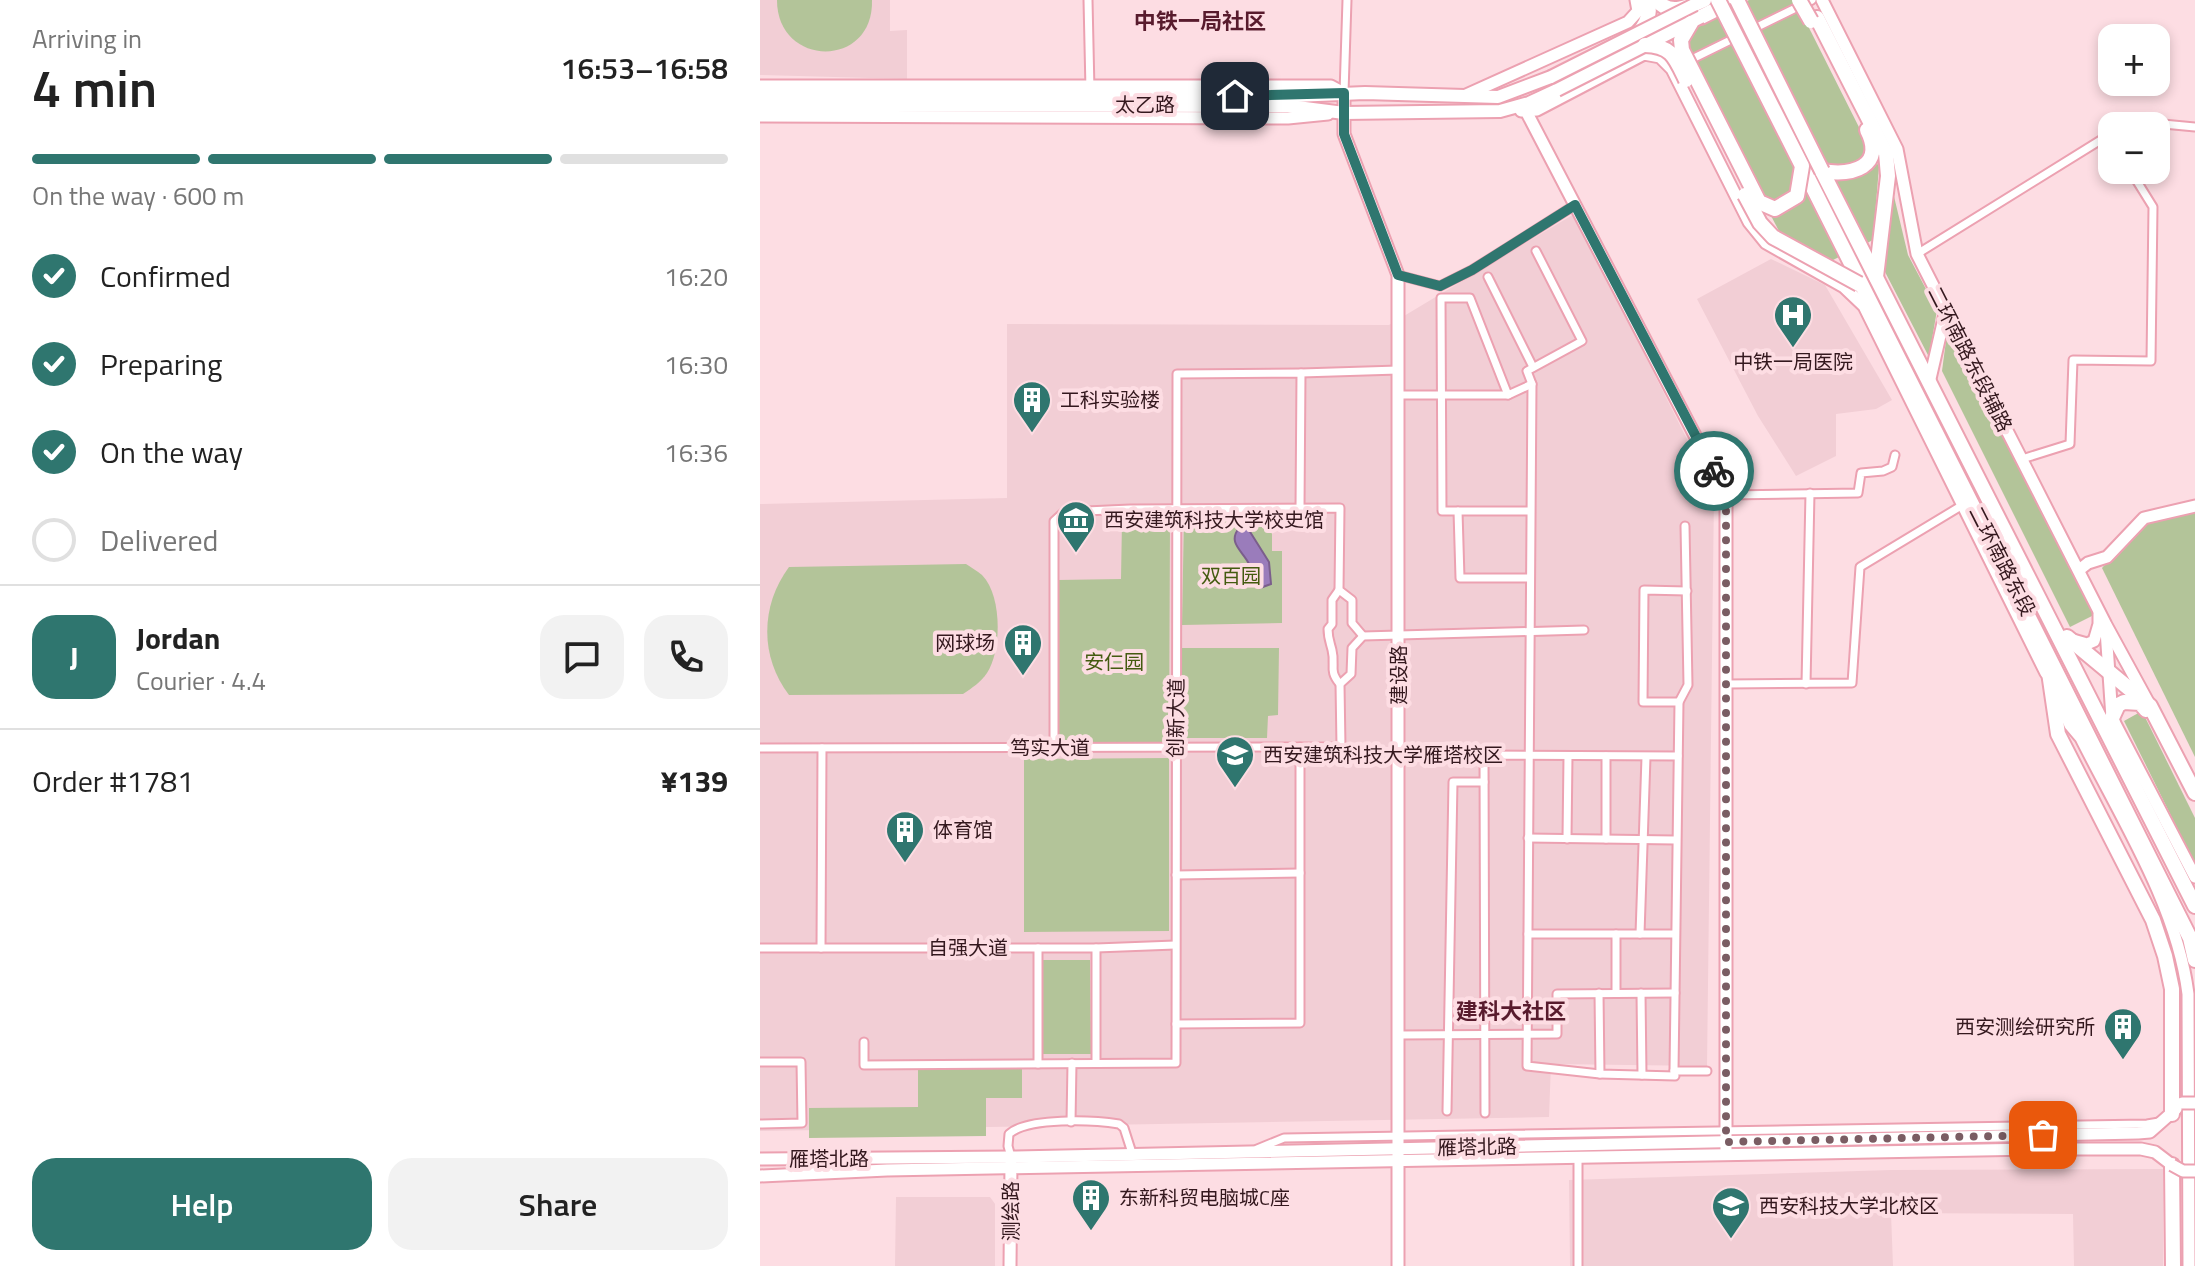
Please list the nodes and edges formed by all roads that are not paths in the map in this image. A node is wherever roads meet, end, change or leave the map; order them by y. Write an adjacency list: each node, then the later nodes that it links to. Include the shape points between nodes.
1 (1088, 0): 16 (street)
2 (1347, 0): 17 (street)
3 (1636, 0): 12 (main road, via 1638,11)
4 (1646, 0): 13 (highway, via 1649,15)
5 (1657, 0): 11 (highway, bridge, via 1669,10)
6 (1718, 0): 28 (highway, 二环南路东段, bridge)
7 (1736, 0): 11 (highway, bridge); 29 (highway, bridge)
8 (1799, 0): 29 (highway, bridge, via 1873,141 1870,160 1859,171)
9 (1811, 0): 14 (street); 36 (highway, via 1886,153)
10 (1822, 0): 33 (main road, 二环南路东段辅路, via 1897,149)
11 (1697, 11): 13 (main road, 太乙路, bridge); 28 (highway, bridge, via 1681,40 1682,50 1759,202 1775,209 1797,196)
12 (1628, 22): 13 (street); 18 (main road)
13 (1642, 45): 14 (main road); 18 (main road, 太乙路, bridge, via 1498,97); 21 (main road, 太乙路, bridge, via 1557,90); 22 (main road, via 1537,110); 37 (highway, bridge, via 1660,46 1672,54 1760,223 1773,237)
14 (1672, 69): 38 (main road, via 1749,222 1766,243 1844,287)
15 (760, 86): 16 (main road)
16 (1090, 91): 17 (main road, 太乙路); 19 (main road, 太乙路)
17 (1344, 93): 18 (main road, 太乙路); 23 (main road, 建设路)
18 (1466, 95)
19 (760, 96)
20 (760, 105): 23 (main road, 太乙路, via 1289,106)
21 (1500, 111): 22 (main road); 23 (main road, 太乙路)
22 (1526, 111): 31 (main road)
23 (1344, 113): 24 (main road, via 1288,118); 34 (main road, 建设路, via 1344,134)
24 (760, 116)
25 (2170, 125): 26 (street)
26 (2195, 127)
27 (2098, 145): 33 (street)
28 (1802, 166): 37 (highway, 二环南路东段, bridge)
29 (1822, 171): 36 (highway)
30 (2139, 184): 50 (street, via 2153,207 2151,361 2073,360 2070,444)
31 (1575, 205): 34 (street, via 1440,286); 52 (main road)
32 (1536, 251): 41 (street, via 1582,341)
33 (1917, 254): 39 (main road, 二环南路东段辅路)
34 (1398, 275): 42 (main road, 建设路)
35 (1488, 277): 41 (street)
36 (1876, 277): 44 (highway)
37 (1859, 284): 40 (highway, 二环南路东段)
38 (1864, 306): 40 (main road); 53 (main road)
39 (1946, 310): 44 (main road); 50 (main road, 二环南路东段辅路)
40 (1880, 321): 74 (highway, 二环南路东段)
41 (1533, 367): 45 (street, via 1527,371)
42 (1398, 370): 43 (street); 46 (main road, 建设路)
43 (1301, 373): 55 (street); 56 (street, 创新大道, via 1177,374)
44 (1929, 383): 64 (highway)
45 (1532, 384): 48 (street); 58 (street)
46 (1398, 395): 47 (street); 71 (main road, 建设路)
47 (1441, 395): 48 (street); 48 (street, via 1441,298 1470,298); 57 (street, via 1442,511)
48 (1508, 395)
49 (1895, 455): 51 (street, via 1892,467 1861,473 1858,493)
50 (2022, 459): 60 (main road, 二环南路东段辅路)
51 (1810, 493): 52 (street); 81 (street)
52 (1726, 495): 80 (main road)
53 (1961, 506): 78 (main road); 81 (street, via 1860,567 1852,683)
54 (2195, 506): 60 (main road, via 2144,518 2107,557)
55 (1300, 508): 56 (street); 62 (street, via 1340,508)
56 (1178, 510): 90 (street, via 1064,512 1054,521); 91 (street, 创新大道)
57 (1458, 511): 58 (street); 61 (street, via 1460,578)
58 (1530, 511): 61 (street)
59 (1685, 526): 63 (street)
60 (2079, 570): 65 (main road, 二环南路东段辅路)
61 (1529, 578): 69 (street)
62 (1339, 590): 66 (street, via 1352,600); 67 (street, via 1332,600)
63 (1687, 591): 82 (street, via 1688,685); 82 (street, via 1644,590 1643,702)
64 (2041, 599): 73 (highway); 86 (highway)
65 (2099, 611): 68 (main road, 二环南路东段辅路); 73 (main road, via 2094,641 2087,644)
66 (1352, 623): 67 (street); 72 (street)
67 (1332, 624): 76 (street)
68 (2106, 625): 77 (main road); 83 (main road, 二环南路东段辅路)
69 (1529, 630): 70 (street); 71 (street); 92 (street)
70 (1584, 630)
71 (1399, 634): 72 (street); 125 (main road, 建设路)
72 (1363, 636): 75 (street)
73 (2068, 637): 77 (highway); 86 (highway)
74 (2045, 647): 78 (highway); 85 (highway, 二环南路东段)
75 (1352, 648): 76 (street); 79 (street, via 1351,674)
76 (1332, 649): 79 (street, via 1332,675)
77 (2109, 672): 83 (highway); 86 (main road)
78 (2051, 682): 84 (main road); 85 (main road); 137 (highway, via 2058,734 2153,920 2165,956)
79 (1340, 684): 87 (street, 笃实大道, via 1341,747)
80 (1727, 684): 81 (street); 142 (main road)
81 (1806, 684)
82 (1679, 702): 95 (street)
83 (2150, 706): 98 (highway)
84 (2070, 725): 85 (highway); 137 (highway, via 2066,735 2167,939 2177,984); 155 (main road, via 2155,885 2182,956 2188,994)
85 (2086, 729): 118 (highway, 二环南路东段, via 2190,938)
86 (2114, 732): 99 (highway, via 2118,705 2140,703); 107 (main road); 108 (highway)
87 (1300, 747): 91 (street, 笃实大道); 105 (street)
88 (760, 748): 89 (street, 笃实大道)
89 (822, 748): 90 (street, 笃实大道); 115 (street)
90 (1054, 748): 91 (street, 笃实大道)
91 (1176, 748): 106 (street, 创新大道)
92 (1529, 755): 93 (street); 97 (street, via 1484,755); 100 (street)
93 (1568, 756): 94 (street); 101 (street)
94 (1606, 756): 96 (street); 102 (street)
95 (1678, 756): 96 (street); 104 (street)
96 (1646, 757): 103 (street)
97 (1484, 782): 126 (street, via 1453,782); 127 (street)
98 (2195, 793)
99 (2195, 807)
100 (1528, 838): 101 (street); 109 (street)
101 (1567, 839): 102 (street)
102 (1606, 839): 103 (street)
103 (1644, 840): 104 (street); 111 (street)
104 (1675, 840): 112 (street)
105 (1300, 873): 106 (street); 123 (street, via 1300,1023)
106 (1176, 875): 113 (street, 创新大道)
107 (2195, 877)
108 (2195, 906)
109 (1528, 934): 110 (street); 124 (street)
110 (1616, 934): 111 (street); 120 (street)
111 (1640, 934): 112 (street)
112 (1675, 934): 122 (street)
113 (1175, 945): 117 (street, 自强大道); 123 (street, 创新大道)
114 (760, 948): 115 (street, 自强大道)
115 (821, 948): 116 (street, 自强大道)
116 (1038, 948): 117 (street, 自强大道); 132 (street)
117 (1096, 948): 131 (street)
118 (2195, 960)
119 (1599, 993): 120 (street); 124 (street, via 1557,994 1557,1034); 135 (street)
120 (1616, 993): 121 (street)
121 (1641, 993): 122 (street); 136 (street)
122 (1675, 993): 133 (street)
123 (1176, 1024): 131 (street, 创新大道, via 1176,1063)
124 (1528, 1034): 127 (street); 135 (street, via 1527,1066)
125 (1399, 1035): 126 (street); 143 (main road, 建设路)
126 (1448, 1035): 127 (street); 138 (street)
127 (1485, 1035): 139 (street)
128 (864, 1042): 132 (street, via 864,1065)
129 (760, 1062): 141 (street, via 801,1062 802,1123)
130 (1072, 1063): 131 (street); 132 (street); 140 (street)
131 (1096, 1063)
132 (1038, 1064)
133 (1674, 1071): 134 (street); 136 (street, via 1675,1076)
134 (1707, 1071)
135 (1600, 1074): 136 (street)
136 (1642, 1075)
137 (2179, 1110): 142 (main road, 雁塔北路, via 2150,1132 2138,1133)
138 (1447, 1111)
139 (1485, 1113)
140 (1071, 1122): 144 (street, via 1119,1124); 147 (street, via 1015,1129 1009,1134)
141 (760, 1124)
142 (1726, 1142): 143 (main road, 雁塔北路); 145 (main road, 雁塔北路); 148 (main road, 雁塔北路, via 2141,1149)
143 (1400, 1148): 144 (main road, 雁塔北路); 145 (main road, 雁塔北路); 147 (main road, 雁塔北路); 152 (main road, 建设路)
144 (1132, 1153): 147 (main road, 雁塔北路)
145 (1578, 1158): 153 (street)
146 (760, 1159): 147 (main road, 雁塔北路)
147 (1011, 1163): 150 (main road, 雁塔北路); 151 (main road, 测绘路)
148 (2172, 1165): 149 (main road, 雁塔北路, bridge); 154 (highway)
149 (2195, 1171)
150 (760, 1176)
151 (1010, 1266)
152 (1398, 1266)
153 (1578, 1266)
154 (2173, 1266)
155 (2189, 1266)

